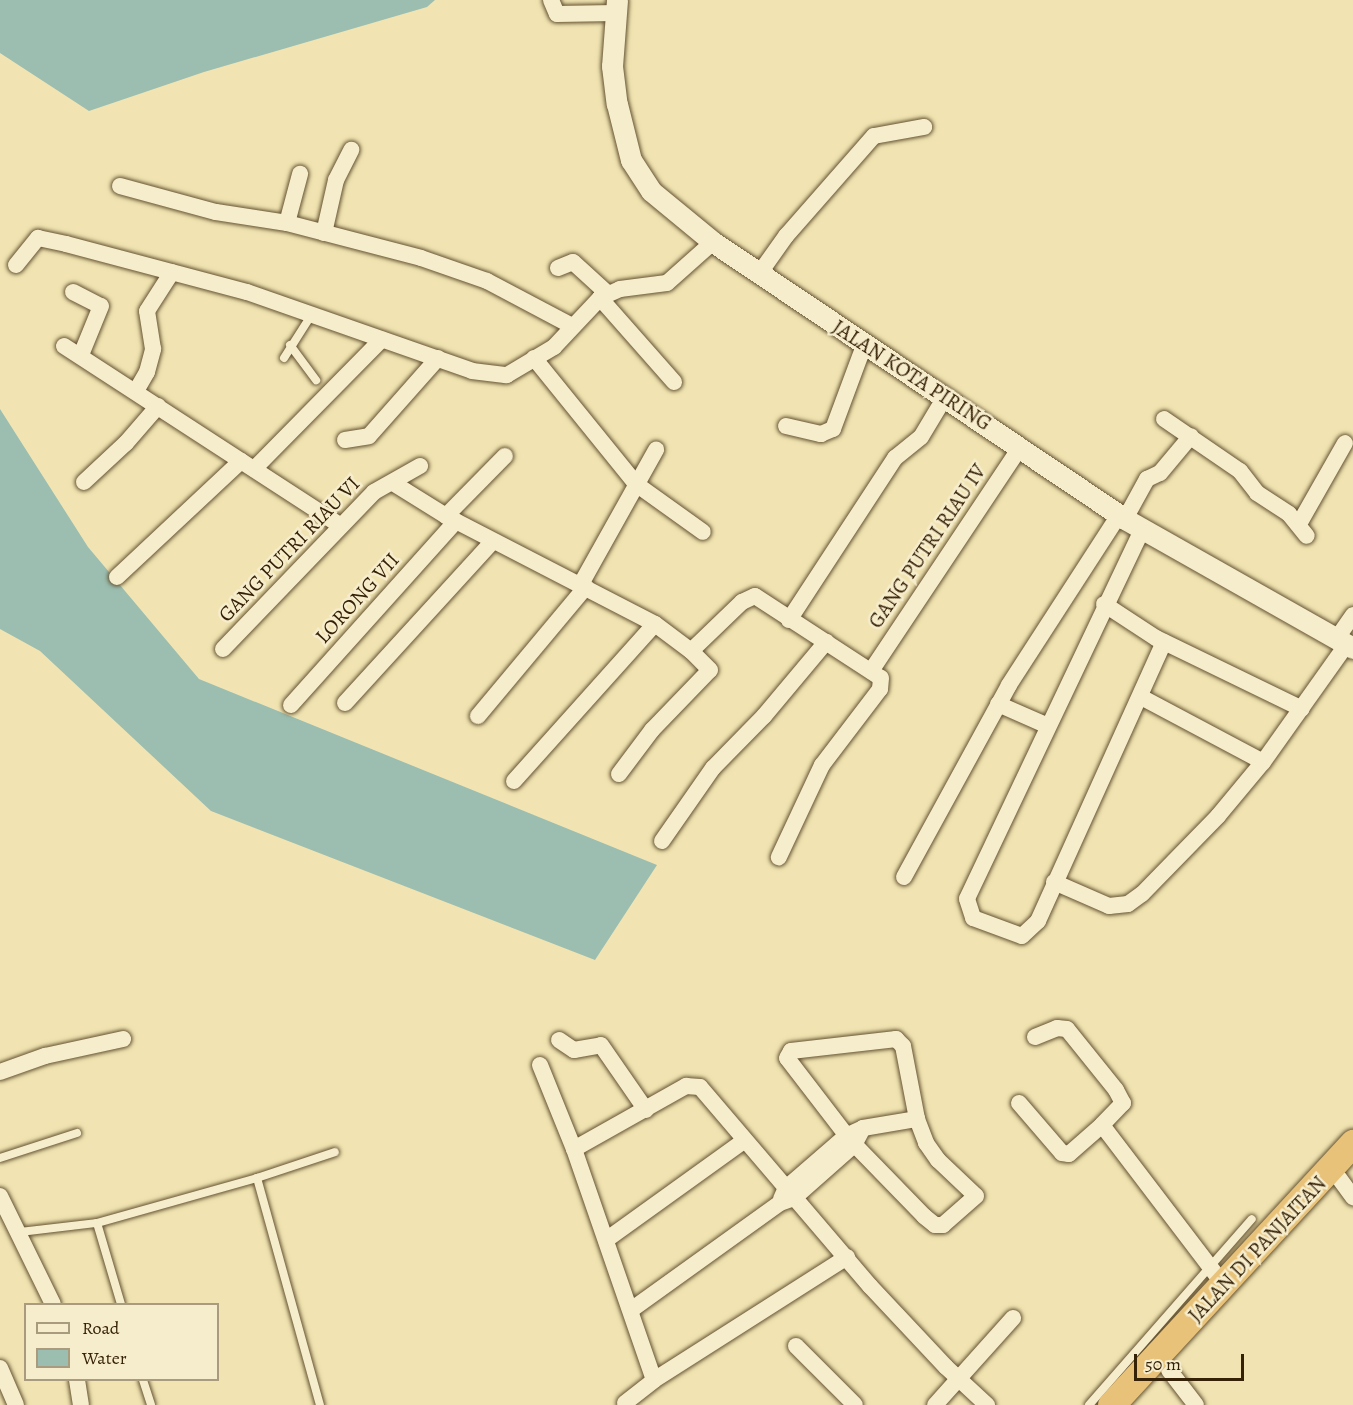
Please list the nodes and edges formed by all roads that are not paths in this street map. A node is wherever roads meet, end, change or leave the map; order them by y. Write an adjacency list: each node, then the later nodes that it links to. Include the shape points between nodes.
1 (550, 0): 2 (street, via 557,14)
2 (616, 6): 9 (street, JALAN KOTA PIRING, via 612,66 631,160 651,191)
3 (924, 127): 13 (street, via 874,136 786,236)
4 (351, 150): 8 (street, via 336,180)
5 (300, 174): 7 (street)
6 (120, 186): 7 (street, via 216,212)
7 (287, 223): 8 (street)
8 (324, 233): 17 (street, via 422,258 487,281)
9 (713, 242): 13 (street, JALAN KOTA PIRING); 15 (street, via 667,283)
10 (16, 265): 12 (street, via 38,238)
11 (558, 268): 15 (street, via 573,262)
12 (172, 272): 16 (street); 28 (street, via 147,312 153,349)
13 (759, 274): 19 (street, JALAN KOTA PIRING)
14 (74, 291): 22 (street, via 101,306)
15 (604, 296): 17 (street); 27 (street)
16 (312, 314): 18 (street); 20 (lane)
17 (572, 326): 25 (street, via 554,347)
18 (382, 339): 24 (street); 39 (street)
19 (865, 344): 29 (street, JALAN KOTA PIRING); 32 (street, via 832,429 821,434)
20 (290, 345): 23 (lane); 26 (lane)
21 (64, 346): 22 (street)
22 (81, 355): 28 (street)
23 (284, 358)
24 (438, 358): 25 (street, via 487,375 507,375); 34 (street, via 369,436)
25 (534, 358): 43 (street)
26 (315, 380)
27 (674, 382)
28 (136, 392): 30 (street)
29 (945, 397): 36 (street, JALAN KOTA PIRING); 53 (street, via 921,437 895,459)
30 (158, 406): 39 (street); 41 (street)
31 (1164, 419): 33 (street)
32 (786, 426)
33 (1191, 436): 35 (street, via 1240,471 1257,493 1303,530); 45 (street, via 1160,473 1147,479)
34 (345, 440)
35 (1345, 443)
36 (1021, 446): 45 (street, JALAN KOTA PIRING); 60 (street, GANG PUTRI RIAU IV)
37 (656, 450): 43 (street)
38 (505, 456): 44 (street, LORONG VII)
39 (248, 465): 46 (street); 49 (street)
40 (420, 466): 42 (street, GANG PUTRI RIAU VI)
41 (84, 482)
42 (393, 483): 44 (street); 46 (street, GANG PUTRI RIAU VI, via 374,492)
43 (636, 484): 47 (street); 50 (street)
44 (451, 519): 48 (street); 64 (street, LORONG VII)
45 (1129, 521): 51 (street); 57 (street, JALAN KOTA PIRING); 63 (street)
46 (340, 525): 58 (street, GANG PUTRI RIAU VI)
47 (703, 532)
48 (493, 541): 50 (street); 62 (street)
49 (117, 578)
50 (584, 586): 54 (street); 66 (street)
51 (1104, 604): 56 (street); 67 (street)
52 (1353, 615): 57 (street)
53 (789, 620): 55 (street); 59 (street, via 751,597)
54 (655, 624): 59 (street); 70 (street)
55 (826, 642): 60 (street); 71 (street, via 764,717 713,768)
56 (1164, 642): 61 (street); 65 (street)
57 (1346, 644): 65 (street)
58 (223, 649)
59 (691, 651): 69 (street, via 710,670 652,730)
60 (872, 670): 72 (street, via 881,678 880,689 822,765)
61 (1141, 697): 68 (street); 74 (street)
62 (345, 703)
63 (998, 704): 67 (street); 73 (street)
64 (291, 705)
65 (1302, 709): 68 (street)
66 (478, 716)
67 (1048, 726): 74 (street, via 967,899 967,907 973,918 1022,936 1038,921)
68 (1263, 762): 74 (street, via 1173,864 1128,904 1109,906)
69 (619, 774)
70 (514, 781)
71 (662, 841)
72 (779, 857)
73 (904, 877)
74 (1054, 882)
75 (1035, 1037): 83 (street, via 1057,1028 1067,1029 1116,1090 1123,1103)
76 (123, 1039): 79 (street, via 45,1056)
77 (559, 1040): 81 (street, via 574,1050 601,1045)
78 (540, 1065): 88 (street)
79 (0, 1072)
80 (1019, 1103): 83 (street, via 1062,1153 1068,1154)
81 (646, 1110): 86 (street, via 686,1086 696,1085); 88 (street)
82 (917, 1119): 85 (street, via 863,1128); 85 (street, via 933,1155 976,1196 944,1226 935,1225 924,1216); 85 (street, via 903,1046 896,1039 791,1051 787,1054 789,1066)
83 (1102, 1125): 100 (street)
84 (77, 1133): 90 (lane)
85 (850, 1140): 94 (street)
86 (744, 1141): 94 (street); 98 (street)
87 (1353, 1143): 100 (highway, JALAN DI PANJAITAN)
88 (574, 1149): 98 (street)
89 (335, 1152): 91 (lane)
90 (0, 1158)
91 (257, 1178): 96 (lane); 116 (lane)
92 (1348, 1180): 107 (highway, JALAN DI PANJAITAN)
93 (0, 1196): 97 (street)
94 (786, 1196): 99 (street); 103 (street)
95 (1252, 1220): 100 (lane)
96 (96, 1222): 97 (lane); 102 (lane)
97 (20, 1232): 101 (street)
98 (606, 1240): 103 (street)
99 (847, 1257): 108 (street); 111 (street)
100 (1217, 1276): 120 (lane); 121 (highway, JALAN DI PANJAITAN)
101 (52, 1303)
102 (120, 1303)
103 (631, 1310): 108 (street)
104 (1013, 1318): 111 (street)
105 (796, 1346): 117 (street)
106 (0, 1368): 113 (street)
107 (1169, 1370): 122 (highway, JALAN DI PANJAITAN); 123 (street)
108 (654, 1380): 112 (street)
109 (77, 1381): 114 (street)
110 (143, 1381): 115 (lane)
111 (960, 1381): 118 (street); 119 (street)
112 (625, 1403)
113 (16, 1405)
114 (81, 1405)
115 (151, 1405)
116 (320, 1405)
117 (855, 1405)
118 (935, 1405)
119 (987, 1405)
120 (1089, 1405)
121 (1112, 1405)
122 (1136, 1405)
123 (1196, 1405)

